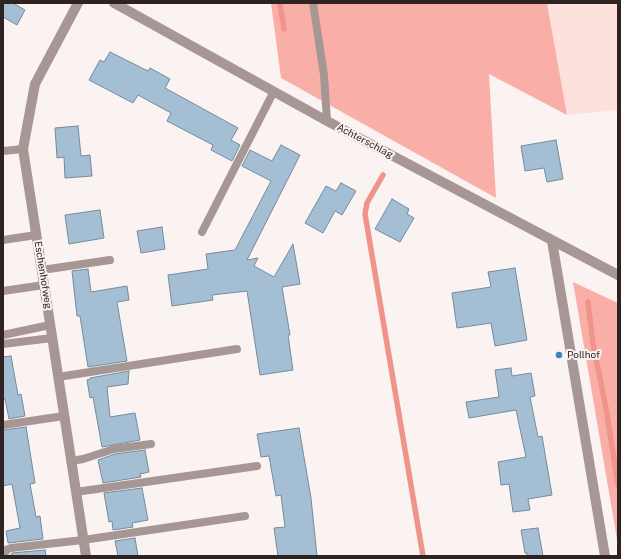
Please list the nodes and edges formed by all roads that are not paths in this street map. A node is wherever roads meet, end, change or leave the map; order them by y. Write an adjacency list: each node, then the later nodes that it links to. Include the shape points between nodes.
1 (78, 3): 6 (street, Eschenhofweg, via 35,84)
2 (114, 3): 4 (street, Achterschlag)
3 (313, 3): 5 (lane, via 324,75)
4 (274, 91): 5 (street, Achterschlag); 8 (lane)
5 (327, 121): 11 (street, Achterschlag)
6 (23, 149): 7 (lane); 9 (street, Eschenhofweg)
7 (3, 152)
8 (202, 232)
9 (36, 235): 10 (lane); 13 (street, Eschenhofweg)
10 (3, 240)
11 (552, 241): 14 (street, Achterschlag); 33 (street)
12 (110, 260): 13 (lane)
13 (42, 270): 15 (street, Eschenhofweg)
14 (618, 275)
15 (44, 285): 16 (lane); 17 (street, Eschenhofweg)
16 (3, 292)
17 (50, 325): 18 (lane); 19 (street, Eschenhofweg)
18 (3, 335)
19 (52, 338): 20 (lane); 22 (street, Eschenhofweg)
20 (3, 344)
21 (237, 349): 22 (lane)
22 (58, 377): 23 (street, Eschenhofweg)
23 (64, 416): 24 (lane); 26 (street, Eschenhofweg)
24 (3, 425)
25 (151, 444): 26 (lane, via 114,449 83,460)
26 (71, 461): 28 (street, Eschenhofweg)
27 (257, 466): 28 (lane)
28 (76, 492): 30 (street, Eschenhofweg)
29 (245, 516): 30 (lane)
30 (83, 540): 31 (lane, via 11,548 6,550); 32 (street, Eschenhofweg)
31 (4, 556)
32 (86, 556)
33 (605, 556)

